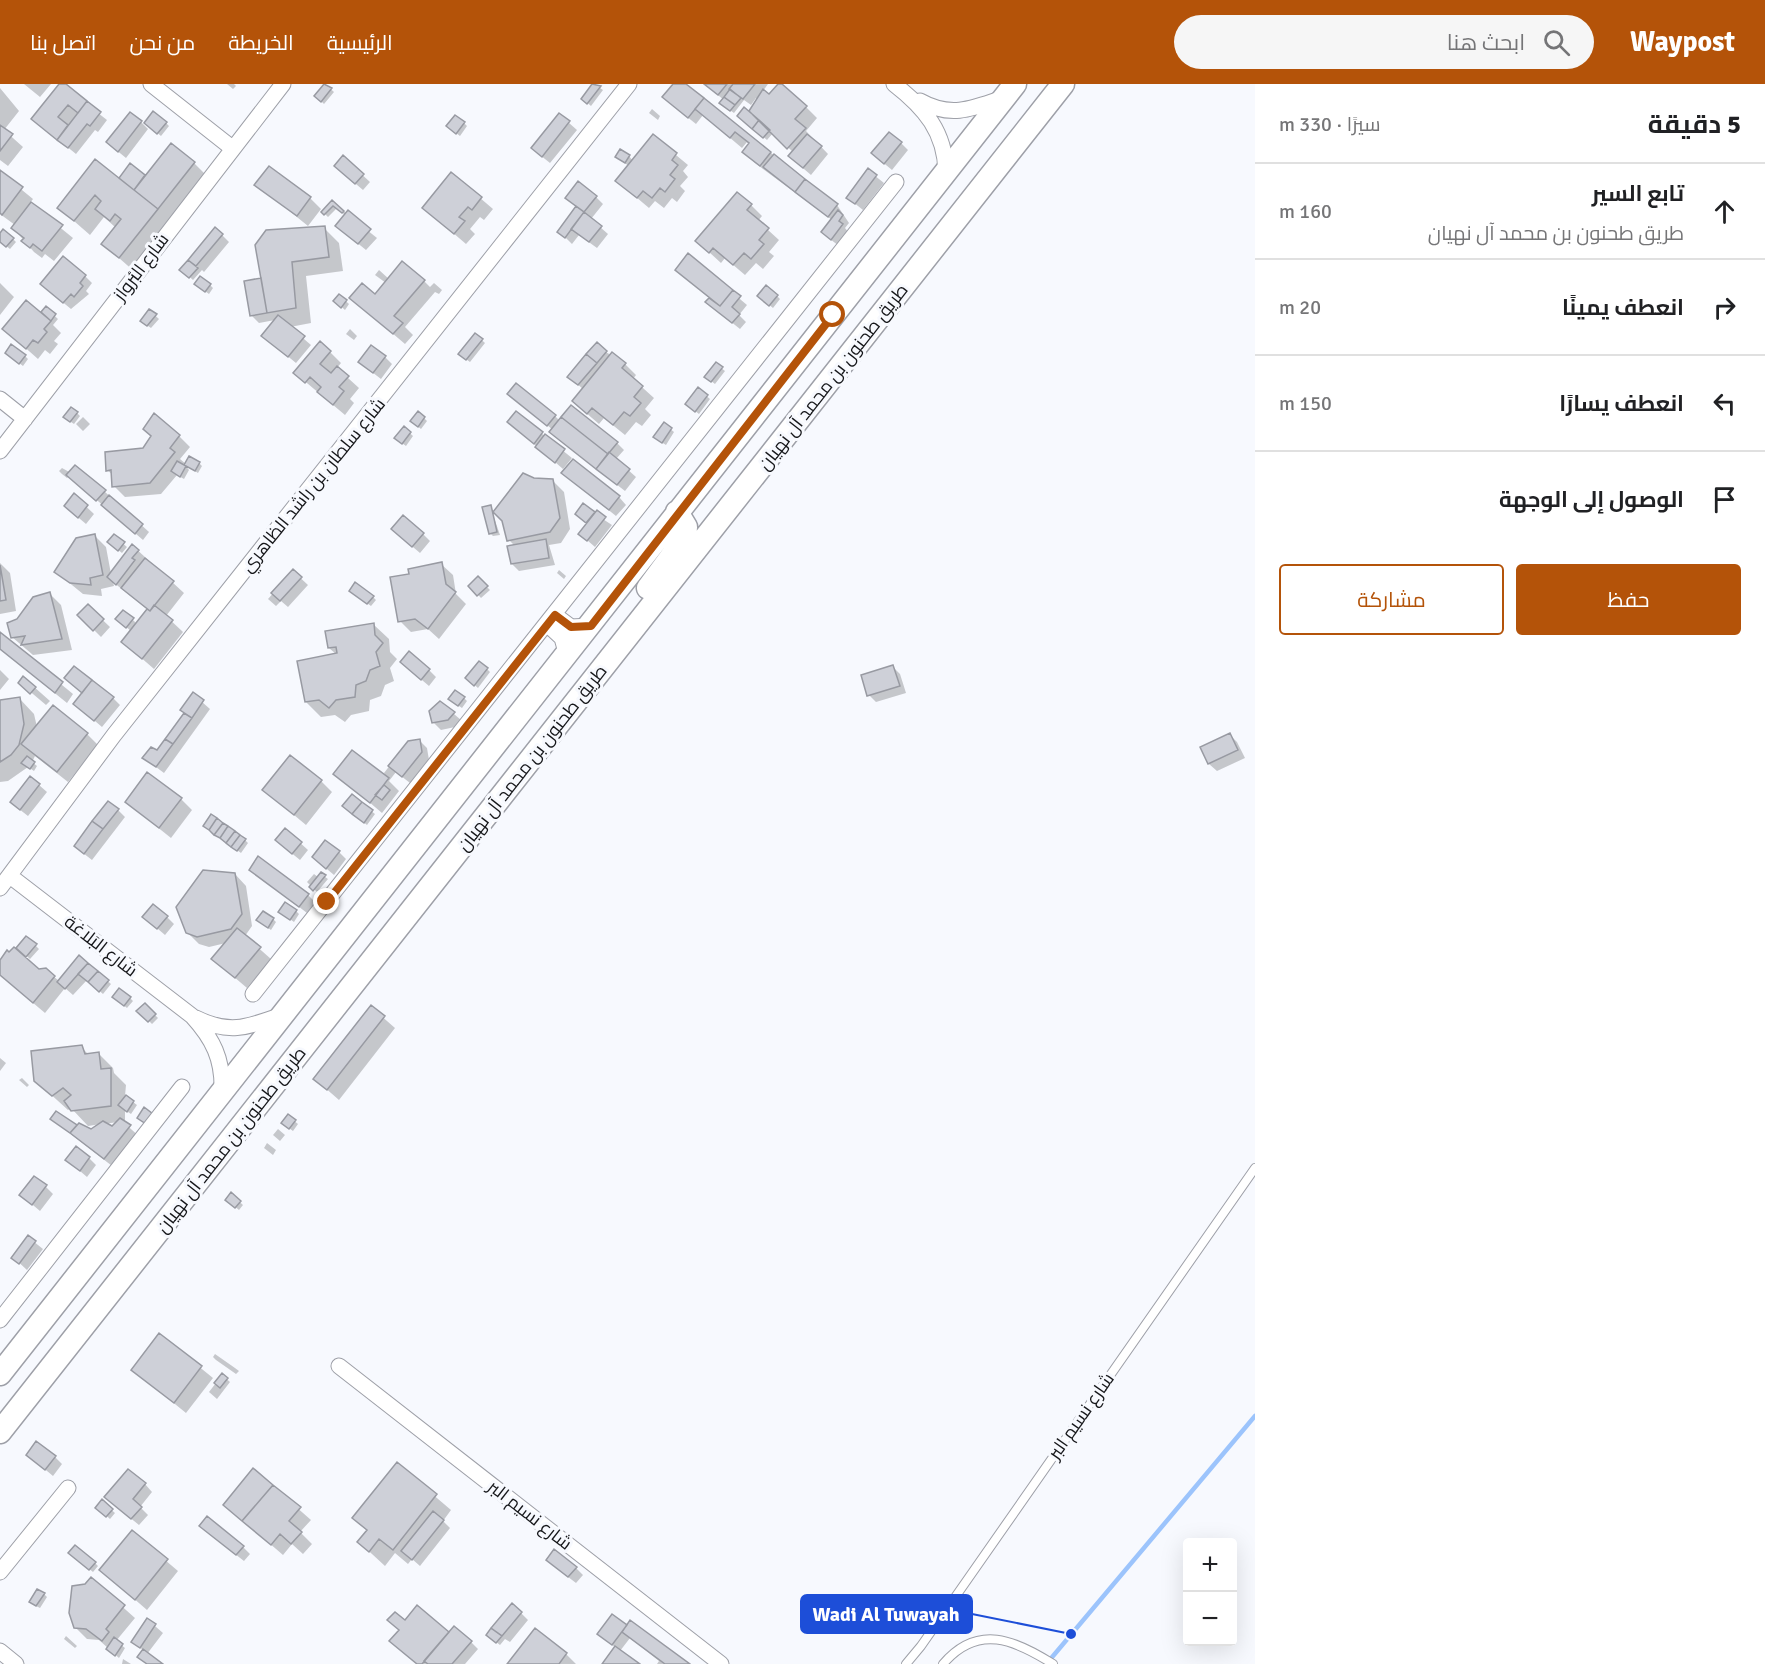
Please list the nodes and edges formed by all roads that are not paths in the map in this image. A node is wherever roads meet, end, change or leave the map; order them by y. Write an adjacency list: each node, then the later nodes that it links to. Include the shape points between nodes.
1 (151, 84): 8 (street)
2 (283, 84): 8 (street, شارع البُرواز)
3 (629, 84): 19 (street, شارع سلطان بن راشد الظاهري, via 114,735)
4 (894, 84): 7 (street)
5 (1063, 84): 18 (main road, طريق طحنون بن محمد آل نهيان)
6 (1010, 90): 7 (street, via 957,112 933,108); 9 (main road, طريق طحنون بن محمد آل نهيان)
7 (908, 95): 9 (street, via 937,128)
8 (232, 148): 12 (street, شارع البُرواز)
9 (946, 172): 14 (main road, طريق طحنون بن محمد آل نهيان)
10 (896, 182): 15 (street)
11 (0, 399): 12 (street)
12 (25, 419): 13 (street, شارع البُرواز)
13 (0, 451)
14 (677, 512): 16 (main road, طريق طحنون بن محمد آل نهيان); 18 (main road, via 686,526 685,538 597,655)
15 (552, 620): 16 (street, via 571,627); 17 (street); 20 (street)
16 (591, 626): 17 (main road, طريق طحنون بن محمد آل نهيان)
17 (567, 656): 21 (main road, طريق طحنون بن محمد آل نهيان)
18 (576, 702): 29 (main road, طريق طحنون بن محمد آل نهيان)
19 (5, 882): 22 (street, شارع البَلاغة)
20 (253, 994)
21 (282, 1015): 22 (street, شارع البَلاغة, via 232,1029); 24 (main road, طريق طحنون بن محمد آل نهيان)
22 (192, 1016): 24 (street, شارع البَلاغة, via 213,1040)
23 (183, 1087): 26 (street)
24 (222, 1091): 28 (main road, طريق طحنون بن محمد آل نهيان)
25 (1255, 1168): 35 (lane, شارع نسيم البر)
26 (0, 1320)
27 (339, 1366): 34 (street, شارع نسيم البر)
28 (0, 1374)
29 (0, 1432)
30 (68, 1488): 31 (street)
31 (0, 1572)
32 (0, 1651): 33 (street)
33 (16, 1664)
34 (721, 1664)
35 (906, 1664)
36 (943, 1664): 37 (lane, via 971,1642 997,1639 1022,1645)
37 (1053, 1664)

